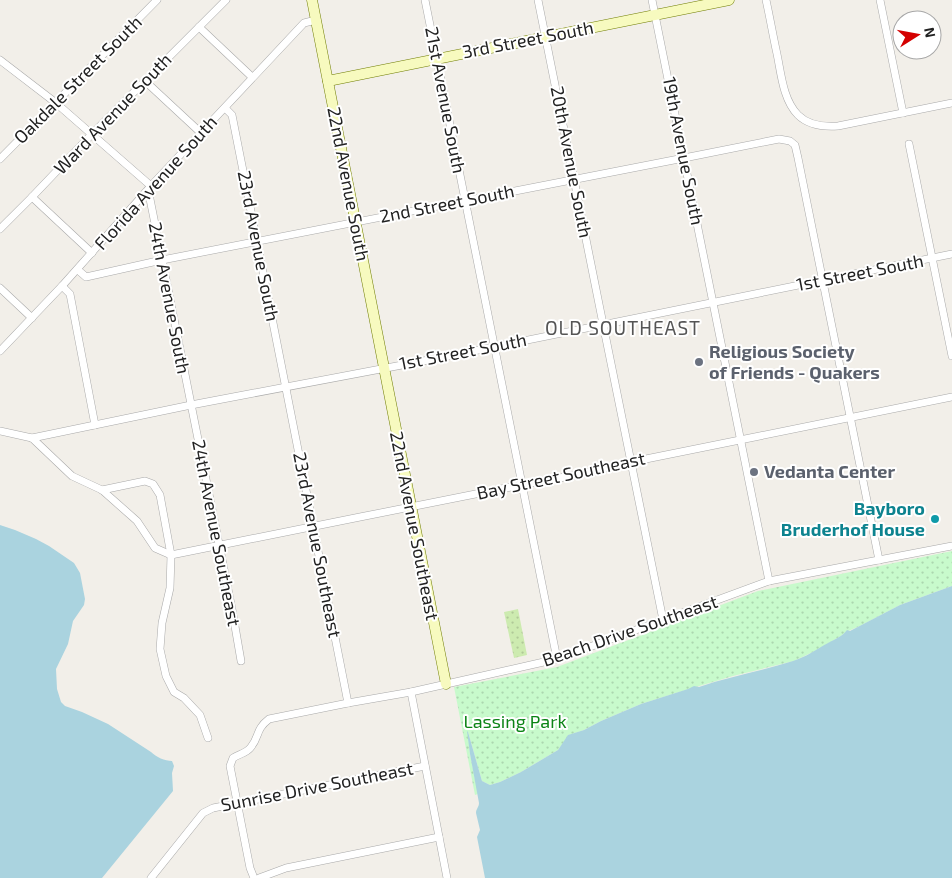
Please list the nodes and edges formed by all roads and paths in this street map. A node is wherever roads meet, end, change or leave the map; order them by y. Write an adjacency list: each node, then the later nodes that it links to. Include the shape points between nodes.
1 (157, 0): 19 (street, Oakdale Street South)
2 (226, 0): 12 (street, Ward Avenue South)
3 (312, 0): 11 (street, 22nd Avenue South)
4 (425, 0): 14 (street, 21st Avenue South)
5 (538, 0): 13 (street, 20th Avenue South)
6 (652, 0): 10 (street, 19th Avenue South)
7 (729, 0): 10 (street, 3rd Street South)
8 (766, 0): 22 (street, via 786,96 799,116 826,127)
9 (880, 0): 22 (street)
10 (655, 14): 13 (street, 3rd Street South); 26 (street, 19th Avenue South)
11 (316, 20): 16 (street, Florida Avenue South, via 304,23); 18 (street, 22nd Avenue South)
12 (199, 27): 16 (street); 17 (street, Ward Avenue South)
13 (546, 38): 14 (street, 3rd Street South); 28 (street, 20th Avenue South)
14 (436, 59): 18 (street, 3rd Street South); 32 (street, 21st Avenue South)
15 (0, 60): 19 (street)
16 (252, 77): 21 (street, Florida Avenue South)
17 (145, 80): 23 (street); 24 (street, Ward Avenue South)
18 (328, 81): 33 (street, 22nd Avenue South)
19 (56, 103): 24 (street); 27 (street, Oakdale Street South)
20 (952, 103): 22 (street)
21 (225, 108): 23 (street, Florida Avenue South); 35 (street, 23rd Avenue South, via 232,115)
22 (902, 113)
23 (201, 133): 29 (street, Florida Avenue South)
24 (92, 134): 29 (street); 31 (street, Ward Avenue South)
25 (909, 144): 38 (street)
26 (684, 158): 28 (street, 2nd Street South); 41 (street, 2nd Street South, via 779,139 790,140 798,158); 44 (street, 19th Avenue South)
27 (0, 159)
28 (574, 179): 32 (street, 2nd Street South); 46 (street, 20th Avenue South)
29 (151, 186): 30 (street, Florida Avenue South)
30 (144, 194): 36 (street, Florida Avenue South); 39 (street, 24th Avenue South, via 150,199)
31 (32, 197): 34 (street, Ward Avenue South); 36 (street)
32 (465, 200): 33 (street, 2nd Street South); 47 (street, 21st Avenue South)
33 (355, 222): 35 (street, 2nd Street South); 50 (street, 22nd Avenue South)
34 (0, 229)
35 (257, 242): 39 (street, 2nd Street South); 51 (street, 23rd Avenue South)
36 (92, 253): 40 (street, Florida Avenue South)
37 (952, 254): 38 (street, 1st Street South)
38 (932, 258): 41 (street, 1st Street South); 49 (street)
39 (162, 260): 40 (street, 2nd Street South, via 86,276); 53 (street, 24th Avenue South)
40 (78, 270): 42 (street, Florida Avenue South)
41 (822, 280): 44 (street, 1st Street South); 54 (street)
42 (62, 286): 45 (street, Florida Avenue South); 55 (street, via 70,294)
43 (0, 288): 45 (street)
44 (713, 302): 46 (street, 1st Street South); 58 (street, 19th Avenue South)
45 (32, 318): 48 (street, Florida Avenue South)
46 (603, 324): 47 (street, 1st Street South); 59 (street, 20th Avenue South)
47 (494, 346): 50 (street, 1st Street South); 60 (street, 21st Avenue South)
48 (0, 351)
49 (952, 356)
50 (384, 368): 51 (street, 1st Street South); 62 (street, 22nd Avenue Southeast)
51 (285, 386): 53 (street, 1st Street South); 63 (street, 23rd Avenue Southeast)
52 (952, 397): 54 (street, Bay Street Southeast)
53 (190, 405): 55 (street, 1st Street South); 64 (street, 24th Avenue Southeast)
54 (850, 418): 58 (street, Bay Street Southeast); 67 (street)
55 (95, 425): 57 (street, 1st Street South)
56 (0, 431): 57 (street)
57 (32, 438): 61 (street, via 72,476)
58 (741, 440): 59 (street, Bay Street Southeast); 68 (street, 19th Avenue South)
59 (631, 462): 60 (street, Bay Street Southeast); 69 (street, 20th Avenue South)
60 (521, 485): 62 (street, Bay Street Southeast); 70 (street, 21st Avenue South)
61 (102, 490): 66 (street, via 137,520 155,548); 66 (street, via 145,481 153,484 160,495)
62 (411, 507): 63 (street, Bay Street Southeast); 72 (street, 22nd Avenue Southeast)
63 (313, 526): 64 (street, Bay Street Southeast); 74 (street, 23rd Avenue Southeast)
64 (218, 545): 66 (street, Bay Street Southeast); 71 (street, 24th Avenue Southeast)
65 (952, 546): 67 (street, Beach Drive Southeast)
66 (171, 556): 75 (street, via 170,588 160,648 166,676 174,692 200,715)
67 (879, 560): 68 (street, Beach Drive Southeast)
68 (769, 581): 69 (street, Beach Drive Southeast)
69 (663, 620): 70 (street, Beach Drive Southeast)
70 (557, 660): 72 (street, Beach Drive Southeast)
71 (241, 661)
72 (446, 684): 73 (street, Beach Drive Southeast)
73 (410, 692): 74 (street, Beach Drive Southeast); 76 (street)
74 (348, 703): 77 (street, Beach Drive Southeast, via 277,717 263,724 249,750 231,762)
75 (208, 738)
76 (425, 766): 77 (street, Sunrise Drive Southeast); 78 (street)
77 (238, 802): 79 (street, Sunrise Drive Southeast, via 203,813); 80 (street)
78 (439, 837): 81 (street, via 286,868); 82 (street)
79 (151, 878)
80 (254, 878)
81 (259, 878)
82 (447, 878)

